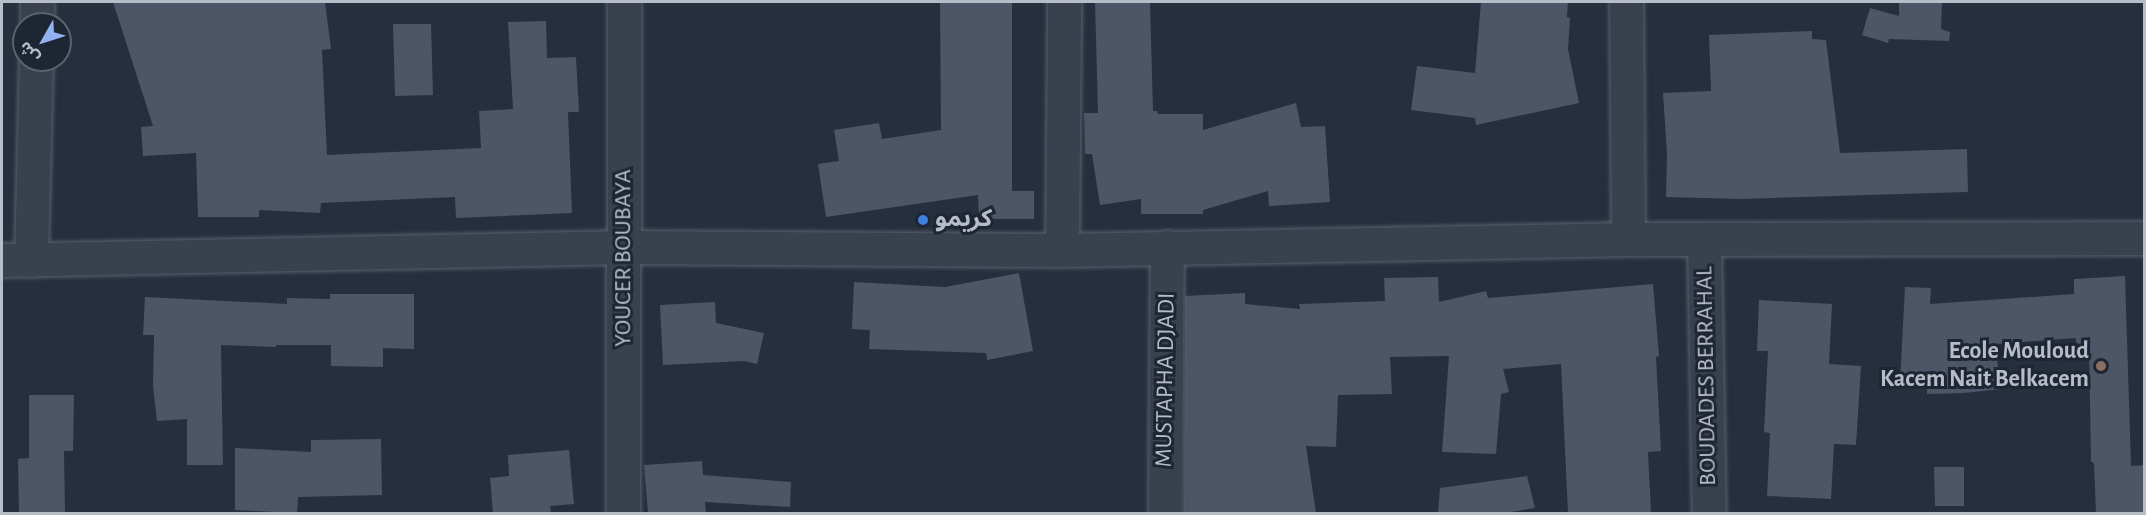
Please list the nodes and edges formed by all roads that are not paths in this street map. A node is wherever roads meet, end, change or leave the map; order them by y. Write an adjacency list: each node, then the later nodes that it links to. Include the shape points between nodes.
1 (624, 2): 8 (street, YOUCER BOUBAYA)
2 (1064, 2): 10 (street)
3 (1626, 2): 6 (street)
4 (35, 72): 11 (street)
5 (2145, 238): 7 (street)
6 (1628, 239): 7 (street); 9 (street)
7 (1704, 239): 14 (street, BOUDADES BERRAHAL)
8 (624, 247): 10 (street); 11 (street); 12 (street, YOUCER BOUBAYA)
9 (1167, 247): 10 (street); 13 (street, MUSTAPHA DJADI)
10 (1062, 250)
11 (16, 260)
12 (623, 513)
13 (1165, 513)
14 (1709, 513)

